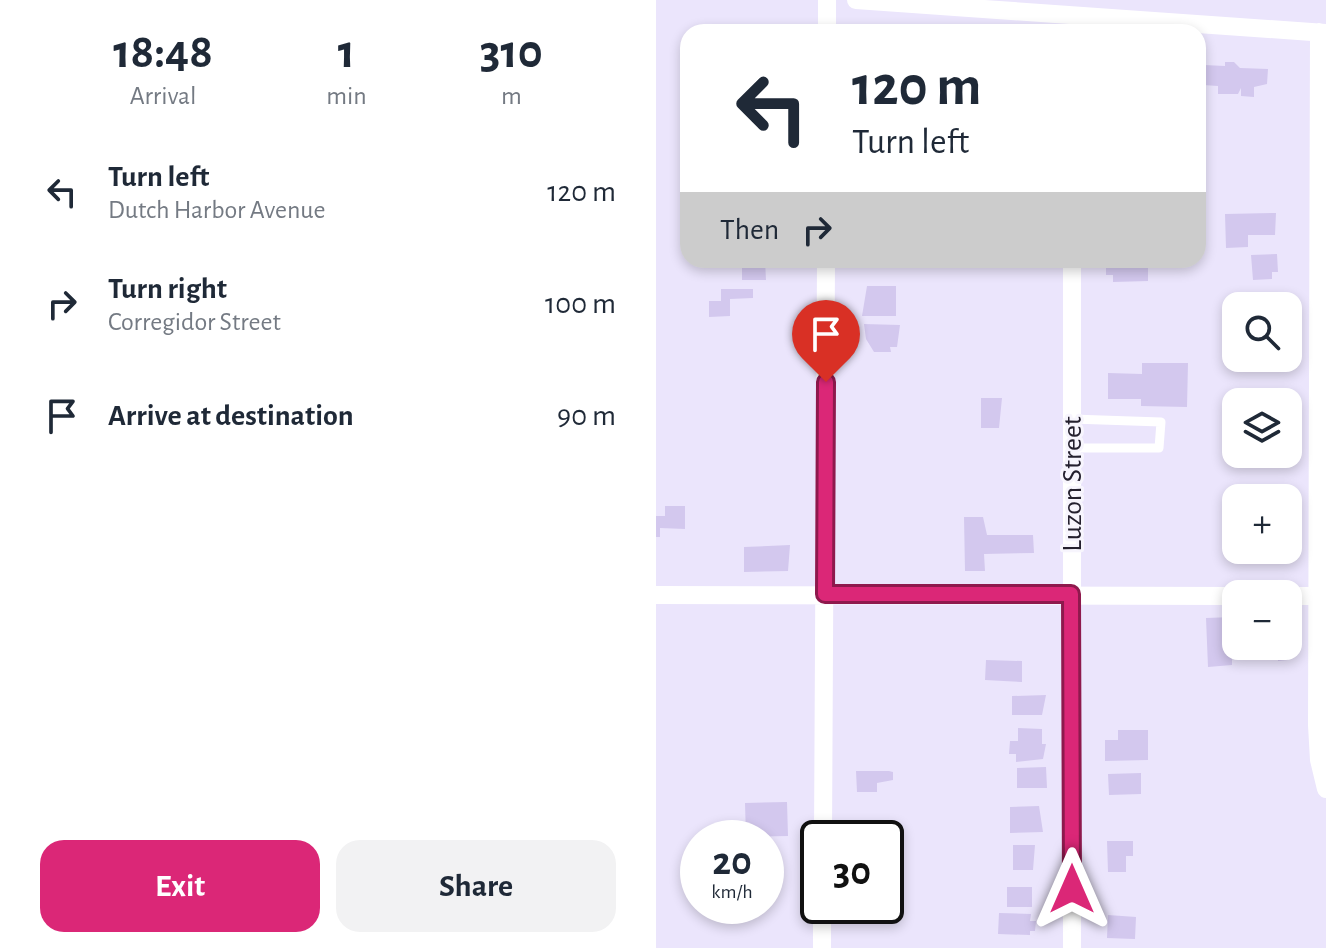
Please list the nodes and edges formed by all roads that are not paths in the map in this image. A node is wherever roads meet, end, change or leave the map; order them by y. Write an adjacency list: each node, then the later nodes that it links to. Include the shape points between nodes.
1 (827, 0): 3 (street)
2 (856, 0): 4 (street)
3 (827, 24)
4 (1073, 24)
5 (1206, 29): 6 (street)
6 (1323, 33): 16 (street)
7 (826, 268): 11 (street)
8 (1072, 268): 9 (street, Luzon Street)
9 (1072, 419): 10 (street, Luzon Street); 10 (lane, via 1161,422 1159,448)
10 (1072, 448): 12 (street, Luzon Street)
11 (825, 594): 12 (street); 13 (street); 18 (street)
12 (1071, 594): 14 (street); 21 (street, Luzon Street)
13 (656, 595)
14 (1222, 596)
15 (1302, 596): 16 (street)
16 (1317, 596): 17 (street, via 1317,725)
17 (1326, 789)
18 (823, 820)
19 (822, 924): 20 (street)
20 (822, 948)
21 (1072, 948)

